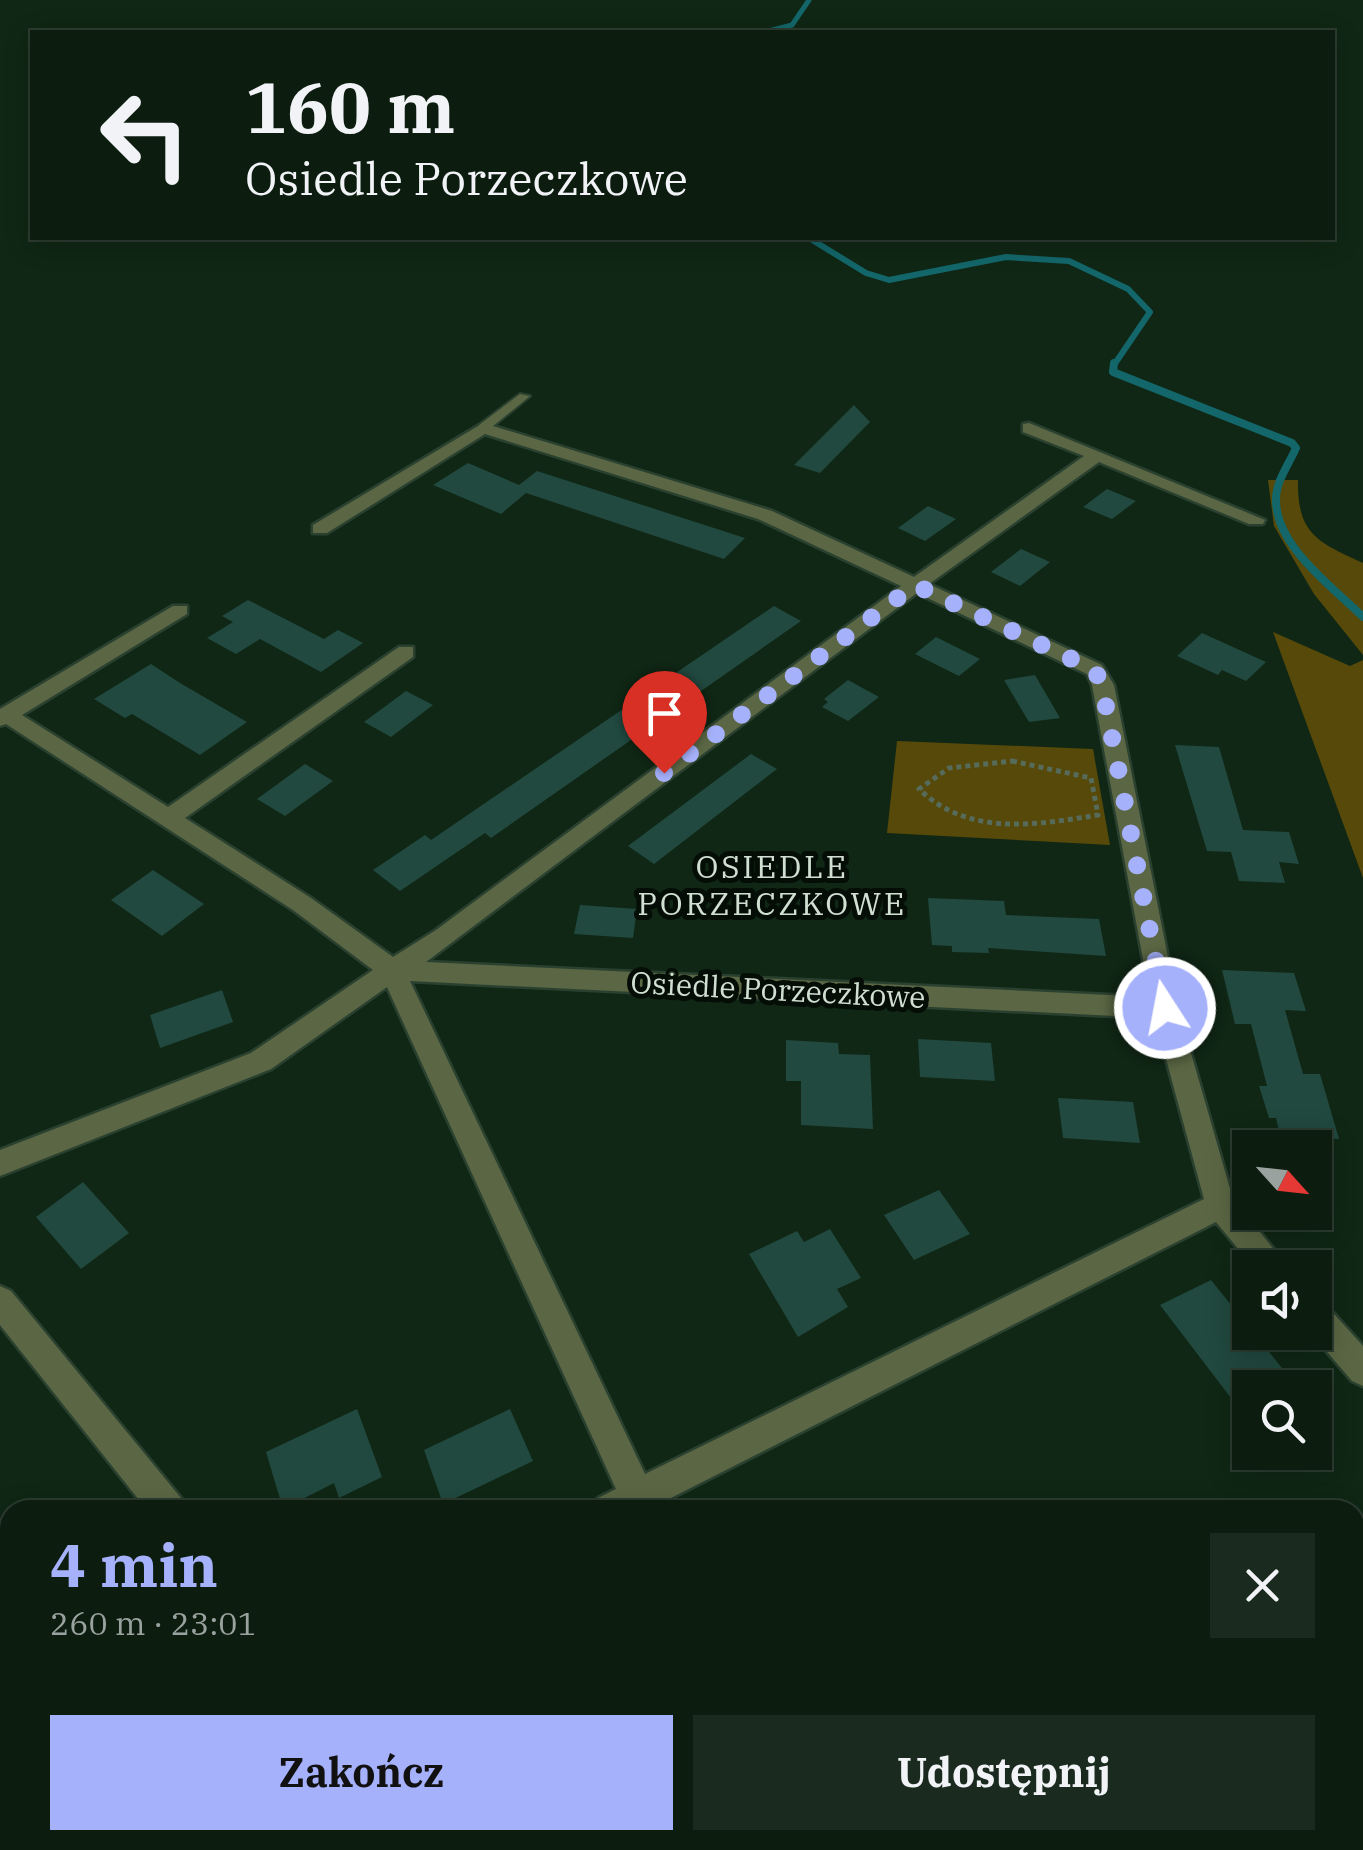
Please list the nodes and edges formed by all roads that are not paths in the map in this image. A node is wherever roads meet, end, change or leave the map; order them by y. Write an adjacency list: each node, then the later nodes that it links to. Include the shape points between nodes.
1 (524, 396): 2 (lane)
2 (483, 428): 6 (street); 7 (street, via 765,515)
3 (1029, 428): 4 (street)
4 (1096, 455): 5 (street); 7 (street)
5 (1256, 520)
6 (320, 529)
7 (915, 585): 12 (street); 13 (street, via 1095,670)
8 (180, 610): 10 (street)
9 (406, 652): 11 (street)
10 (3, 717): 11 (street)
11 (168, 818): 12 (street)
12 (392, 970): 13 (street, Osiedle Porzeczkowe); 14 (street, via 261,1061); 21 (street)
13 (1165, 1008): 15 (street)
14 (0, 1162)
15 (1220, 1205): 16 (street); 22 (street)
16 (1259, 1250)
17 (0, 1301): 20 (street)
18 (1332, 1334): 19 (street)
19 (1363, 1370)
20 (161, 1500)
21 (629, 1500)
22 (641, 1500)

